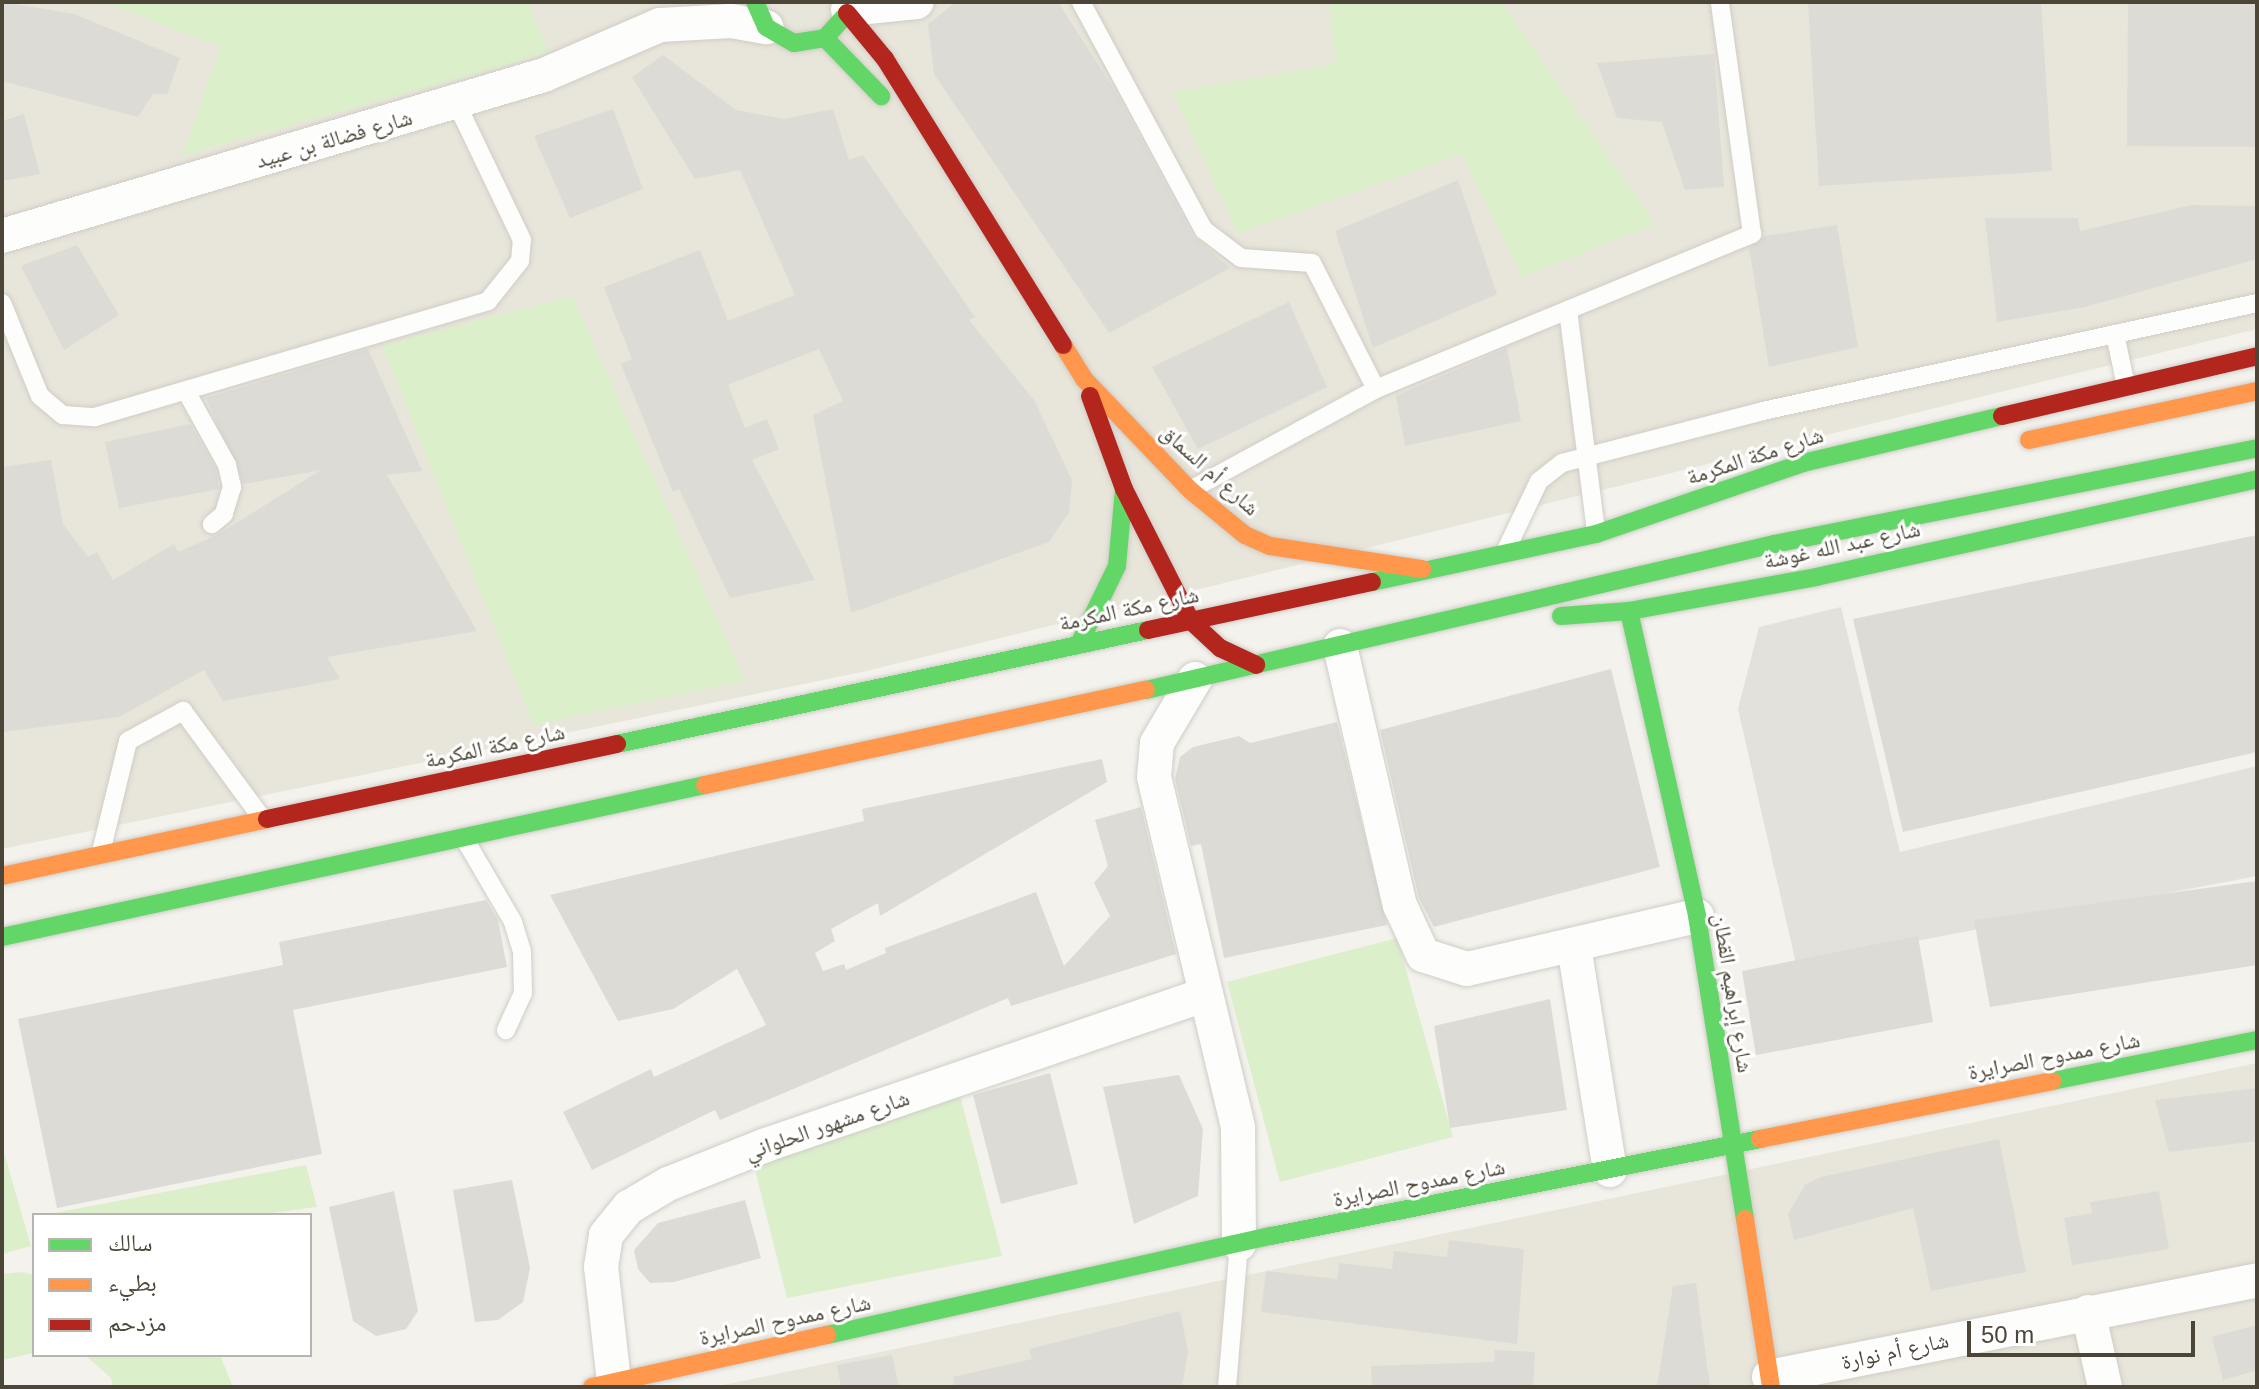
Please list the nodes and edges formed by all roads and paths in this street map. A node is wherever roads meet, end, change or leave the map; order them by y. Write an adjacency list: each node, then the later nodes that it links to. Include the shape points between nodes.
1 (917, 2): 4 (street)
2 (1081, 2): 18 (lane, via 1204,230 1241,258 1312,263)
3 (1720, 2): 13 (lane, via 1752,234)
4 (848, 8): 7 (main road); 9 (main road, شارع أم السماق, via 885,59)
5 (671, 14): 6 (street, شارع فضالة بن عبيد, via 731,21); 8 (street, شارع فضالة بن عبيد, via 544,75)
6 (761, 15): 7 (main road, via 794,43)
7 (825, 38): 9 (main road, شارع أم السماق)
8 (456, 102): 10 (street, شارع فضالة بن عبيد); 19 (lane, via 522,240 509,279 488,301)
9 (948, 167): 16 (main road, شارع أم السماق)
10 (2, 236)
11 (2, 303): 19 (lane, via 40,396 63,415 95,417)
12 (2257, 303): 14 (lane)
13 (1568, 310): 18 (lane); 23 (lane)
14 (2115, 334): 17 (lane); 23 (lane)
15 (2257, 356): 17 (main road, شارع مكة المكرمة)
16 (1084, 379): 25 (main road, شارع أم السماق); 26 (main road, شارع أم السماق)
17 (2126, 387): 29 (main road, شارع مكة المكرمة, via 1803,463)
18 (1376, 389): 26 (lane)
19 (186, 391): 28 (lane, via 227,465 232,487 230,503)
20 (2257, 391): 21 (main road)
21 (2004, 446)
22 (2257, 448): 34 (main road, via 1774,544)
23 (1586, 455): 29 (lane); 30 (lane, via 1539,481)
24 (2257, 479): 32 (main road, شارع عبد الله غوشة)
25 (1124, 489): 33 (main road, شارع أم السماق); 35 (main road, via 1117,566)
26 (1190, 490): 31 (main road, شارع أم السماق, via 1245,535 1270,546)
27 (1772, 496): 29 (main road)
28 (212, 524)
29 (1599, 534): 30 (main road, شارع مكة المكرمة)
30 (1505, 552): 31 (main road, شارع مكة المكرمة)
31 (1422, 569): 33 (main road, شارع مكة المكرمة)
32 (1629, 611): 34 (main road, شارع عبد الله غوشة); 43 (main road, شارع إبراهيم القطان)
33 (1191, 621): 35 (main road, شارع مكة المكرمة); 37 (main road, شارع أم السماق, via 1220,648)
34 (1431, 625): 36 (main road)
35 (1079, 644): 39 (main road, شارع مكة المكرمة)
36 (1340, 646): 37 (main road); 45 (street, via 1400,905 1423,955 1467,969)
37 (1256, 665): 38 (main road)
38 (1195, 679): 40 (main road); 46 (street, via 1157,743 1154,777)
39 (264, 820): 41 (main road, شارع مكة المكرمة); 41 (lane, via 183,711 128,741)
40 (464, 838): 44 (main road); 47 (lane, via 513,922 522,952 523,993)
41 (100, 855): 42 (main road, شارع مكة المكرمة)
42 (2, 876)
43 (1697, 916): 45 (street); 49 (main road, شارع إبراهيم القطان)
44 (2, 937)
45 (1574, 946): 50 (street)
46 (1205, 995): 51 (street, via 1238,1128); 55 (street, شارع مشهور الحلواني, via 766,1145 668,1184 629,1207 606,1235 601,1267)
47 (506, 1030)
48 (2257, 1040): 49 (main road, شارع ممدوح الصرايرة)
49 (1734, 1145): 50 (main road, شارع ممدوح الصرايرة); 54 (main road, شارع إبراهيم القطان)
50 (1610, 1170): 51 (main road, شارع ممدوح الصرايرة)
51 (1239, 1244): 55 (main road, شارع ممدوح الصرايرة); 56 (lane)
52 (2257, 1280): 53 (street, شارع أم نوارة)
53 (2088, 1312): 54 (street, شارع أم نوارة); 57 (street)
54 (1770, 1382)
55 (603, 1384)
56 (1227, 1387)
57 (2105, 1387)

